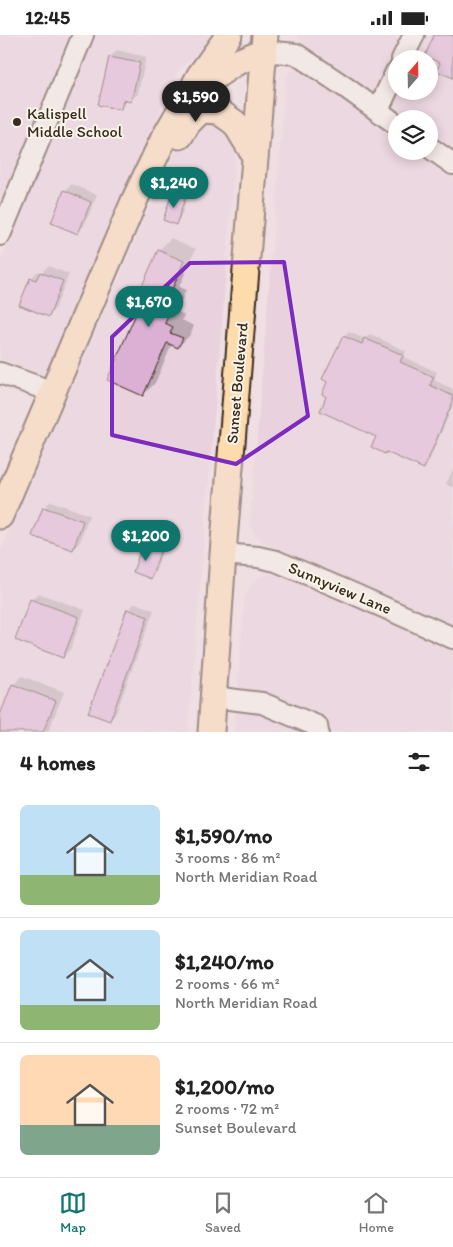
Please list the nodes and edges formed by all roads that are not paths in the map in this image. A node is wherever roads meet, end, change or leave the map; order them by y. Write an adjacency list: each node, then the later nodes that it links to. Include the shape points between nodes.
1 (83, 35): 14 (street)
2 (229, 35): 7 (main road)
3 (414, 35): 5 (street)
4 (264, 43): 7 (main road); 8 (street, via 296,54); 11 (main road, Sunset Boulevard)
5 (406, 50)
6 (388, 89): 8 (street)
7 (186, 100): 13 (main road)
8 (378, 110): 9 (street)
9 (388, 118)
10 (438, 153): 12 (street)
11 (255, 156): 13 (main road, via 235,123 218,111 201,110 188,123 156,179); 18 (main road, Sunset Boulevard)
12 (453, 163)
13 (136, 199): 16 (main road)
14 (0, 235)
15 (0, 373): 16 (street)
16 (53, 392): 17 (main road)
17 (0, 516)
18 (223, 554): 19 (street, Sunnyview Lane, via 276,561); 20 (main road, Sunset Boulevard)
19 (453, 638)
20 (213, 697): 21 (main road, Sunset Boulevard); 22 (street, via 262,703 317,726)
21 (211, 732)
22 (318, 732)

